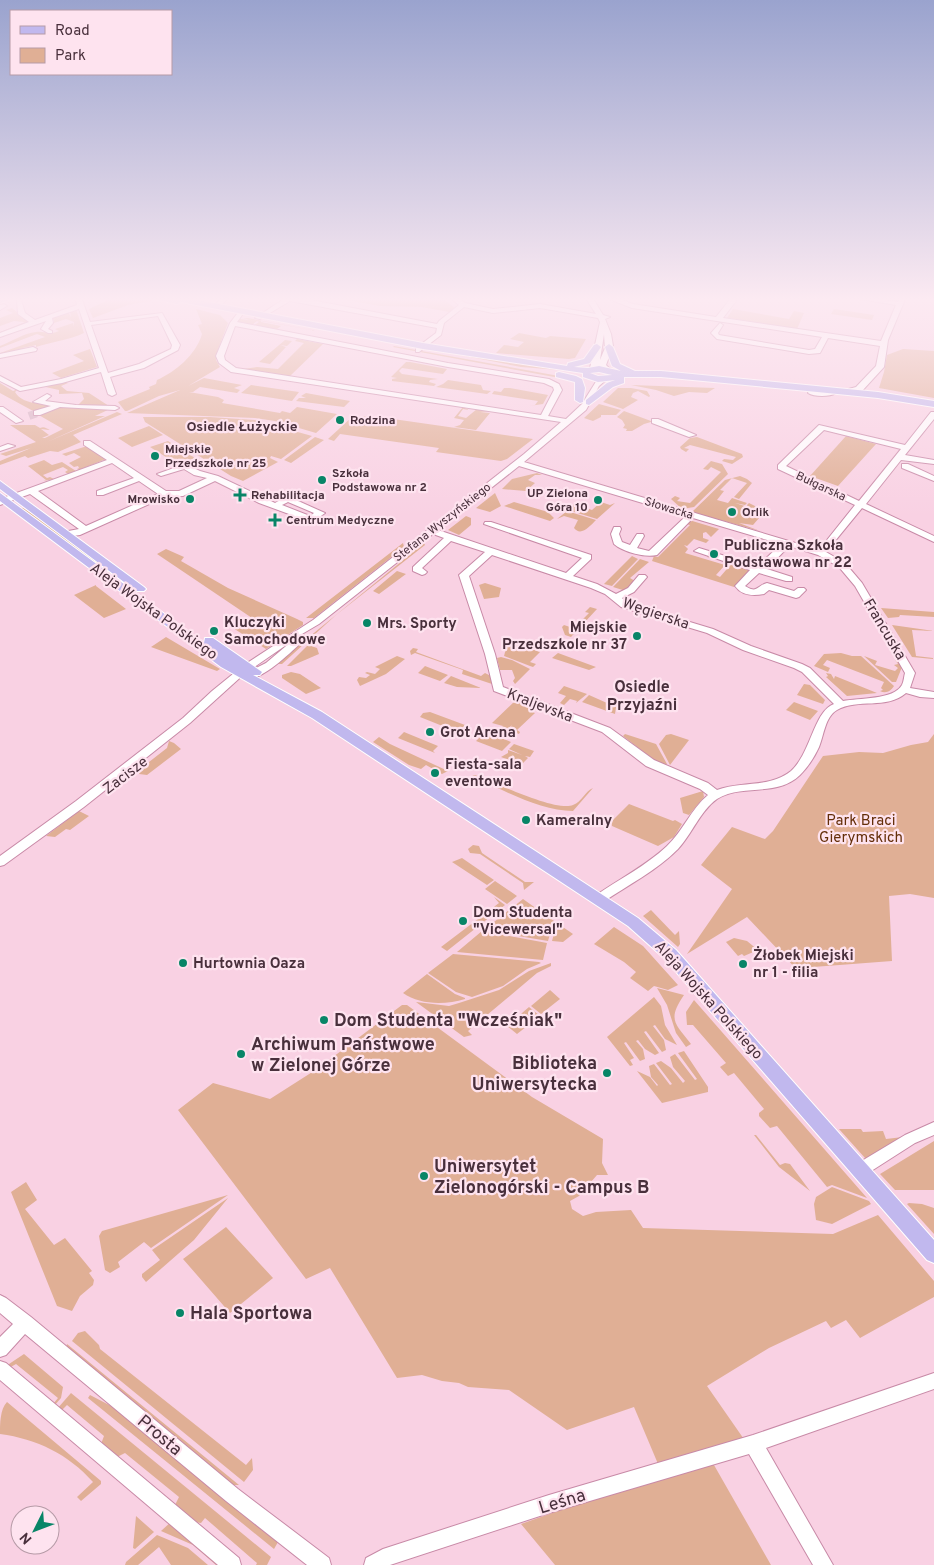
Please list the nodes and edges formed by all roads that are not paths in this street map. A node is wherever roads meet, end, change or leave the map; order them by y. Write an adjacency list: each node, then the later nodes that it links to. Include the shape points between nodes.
1 (132, 370): 11 (street)
2 (234, 370): 27 (street)
3 (473, 370): 27 (street, via 549,382 556,386 558,390)
4 (529, 370): 21 (main road, via 574,378 581,384)
5 (546, 370): 12 (main road)
6 (572, 370): 12 (main road)
7 (591, 370): 12 (street, Stefana Wyszyńskiego)
8 (605, 370): 13 (street)
9 (625, 370): 15 (main road)
10 (878, 370): 16 (street)
11 (105, 372): 14 (street, via 20,389); 18 (street)
12 (588, 373): 13 (main road); 21 (street, Stefana Wyszyńskiego, via 590,383)
13 (607, 375): 15 (main road); 21 (street, Stefana Wyszyńskiego)
14 (0, 378)
15 (661, 378): 16 (main road, via 848,392); 17 (main road); 21 (main road, via 614,383)
16 (862, 390): 17 (street); 20 (main road)
17 (812, 392): 20 (main road)
18 (112, 394)
19 (47, 396): 23 (street, via 38,402)
20 (876, 396): 22 (main road)
21 (584, 401): 28 (street, Stefana Wyszyńskiego, via 576,415)
22 (934, 405)
23 (60, 406): 24 (street); 25 (street, via 18,421)
24 (115, 408)
25 (0, 410)
26 (934, 414): 33 (street)
27 (541, 416): 28 (street)
28 (567, 420): 38 (street, Stefana Wyszyńskiego)
29 (655, 421): 30 (street)
30 (692, 435)
31 (87, 443): 36 (street)
32 (11, 446): 34 (street)
33 (907, 448): 35 (street); 49 (street, Bułgarska, via 826,427 819,428 781,467)
34 (0, 449)
35 (900, 457): 37 (street); 49 (street)
36 (113, 460): 41 (street); 45 (street)
37 (934, 462)
38 (518, 463): 51 (street, Słowacka); 55 (street, Stefana Wyszyńskiego)
39 (934, 470): 43 (street, via 905,466)
40 (161, 474): 42 (street, via 185,466)
41 (140, 478): 46 (street); 47 (street)
42 (215, 478): 47 (street, via 180,494); 50 (street)
43 (934, 479)
44 (0, 484): 48 (main road, Aleja Wojska Polskiego)
45 (31, 490): 48 (street); 53 (street)
46 (100, 493)
47 (164, 494): 53 (street)
48 (5, 498): 56 (main road, Aleja Wojska Polskiego); 72 (main road, Aleja Wojska Polskiego, via 193,641)
49 (861, 504): 59 (street, Bułgarska); 64 (street)
50 (277, 505): 50 (street, via 311,519 321,512 287,499)
51 (691, 515): 60 (street, Słowacka); 61 (street, via 654,553)
52 (488, 524): 67 (street, via 588,557)
53 (85, 529): 56 (street)
54 (617, 529): 61 (street, via 618,544)
55 (432, 531): 58 (street, Węgierska); 72 (street, Stefana Wyszyńskiego, via 316,622 272,663)
56 (66, 534): 72 (main road, Aleja Wojska Polskiego)
57 (640, 536): 61 (street)
58 (450, 537): 62 (street, Węgierska); 66 (street, via 416,569)
59 (934, 539)
60 (787, 543): 64 (street, Słowacka); 65 (street)
61 (632, 549)
62 (491, 551): 67 (street, Węgierska); 76 (street, Kraljevska, via 464,575 498,689 606,730 650,763 704,786)
63 (699, 551): 65 (street)
64 (821, 553): 73 (street, Francuska, via 842,565 861,588 910,671 910,679)
65 (762, 569): 69 (street); 70 (street, via 749,575 740,586 742,589 757,593 767,586 796,595)
66 (422, 572)
67 (567, 577): 71 (street, Węgierska, via 608,592)
68 (642, 577): 71 (street, via 630,590)
69 (789, 579)
70 (801, 590)
71 (615, 598): 75 (street, Węgierska, via 624,605 710,631 798,666)
72 (248, 672): 77 (street, Zacisze, via 164,739 154,753 128,774); 78 (main road, Aleja Wojska Polskiego)
73 (904, 689): 74 (street); 75 (street, via 881,700)
74 (934, 695)
75 (840, 704): 76 (street, via 829,710 812,750 791,776 774,785)
76 (716, 795): 78 (street, via 672,848)
77 (0, 862)
78 (599, 898): 80 (main road, Aleja Wojska Polskiego, via 661,945)
79 (934, 1128): 80 (street)
80 (860, 1170): 81 (main road, Aleja Wojska Polskiego)
81 (934, 1254)
82 (0, 1303): 83 (street, Prosta)
83 (24, 1323): 84 (street); 89 (street, Prosta)
84 (0, 1349)
85 (0, 1369): 88 (street)
86 (934, 1381): 87 (street, Leśna)
87 (753, 1444): 90 (street, Leśna, via 550,1504 383,1558); 91 (street)
88 (232, 1565)
89 (322, 1565)
90 (373, 1565)
91 (824, 1565)

